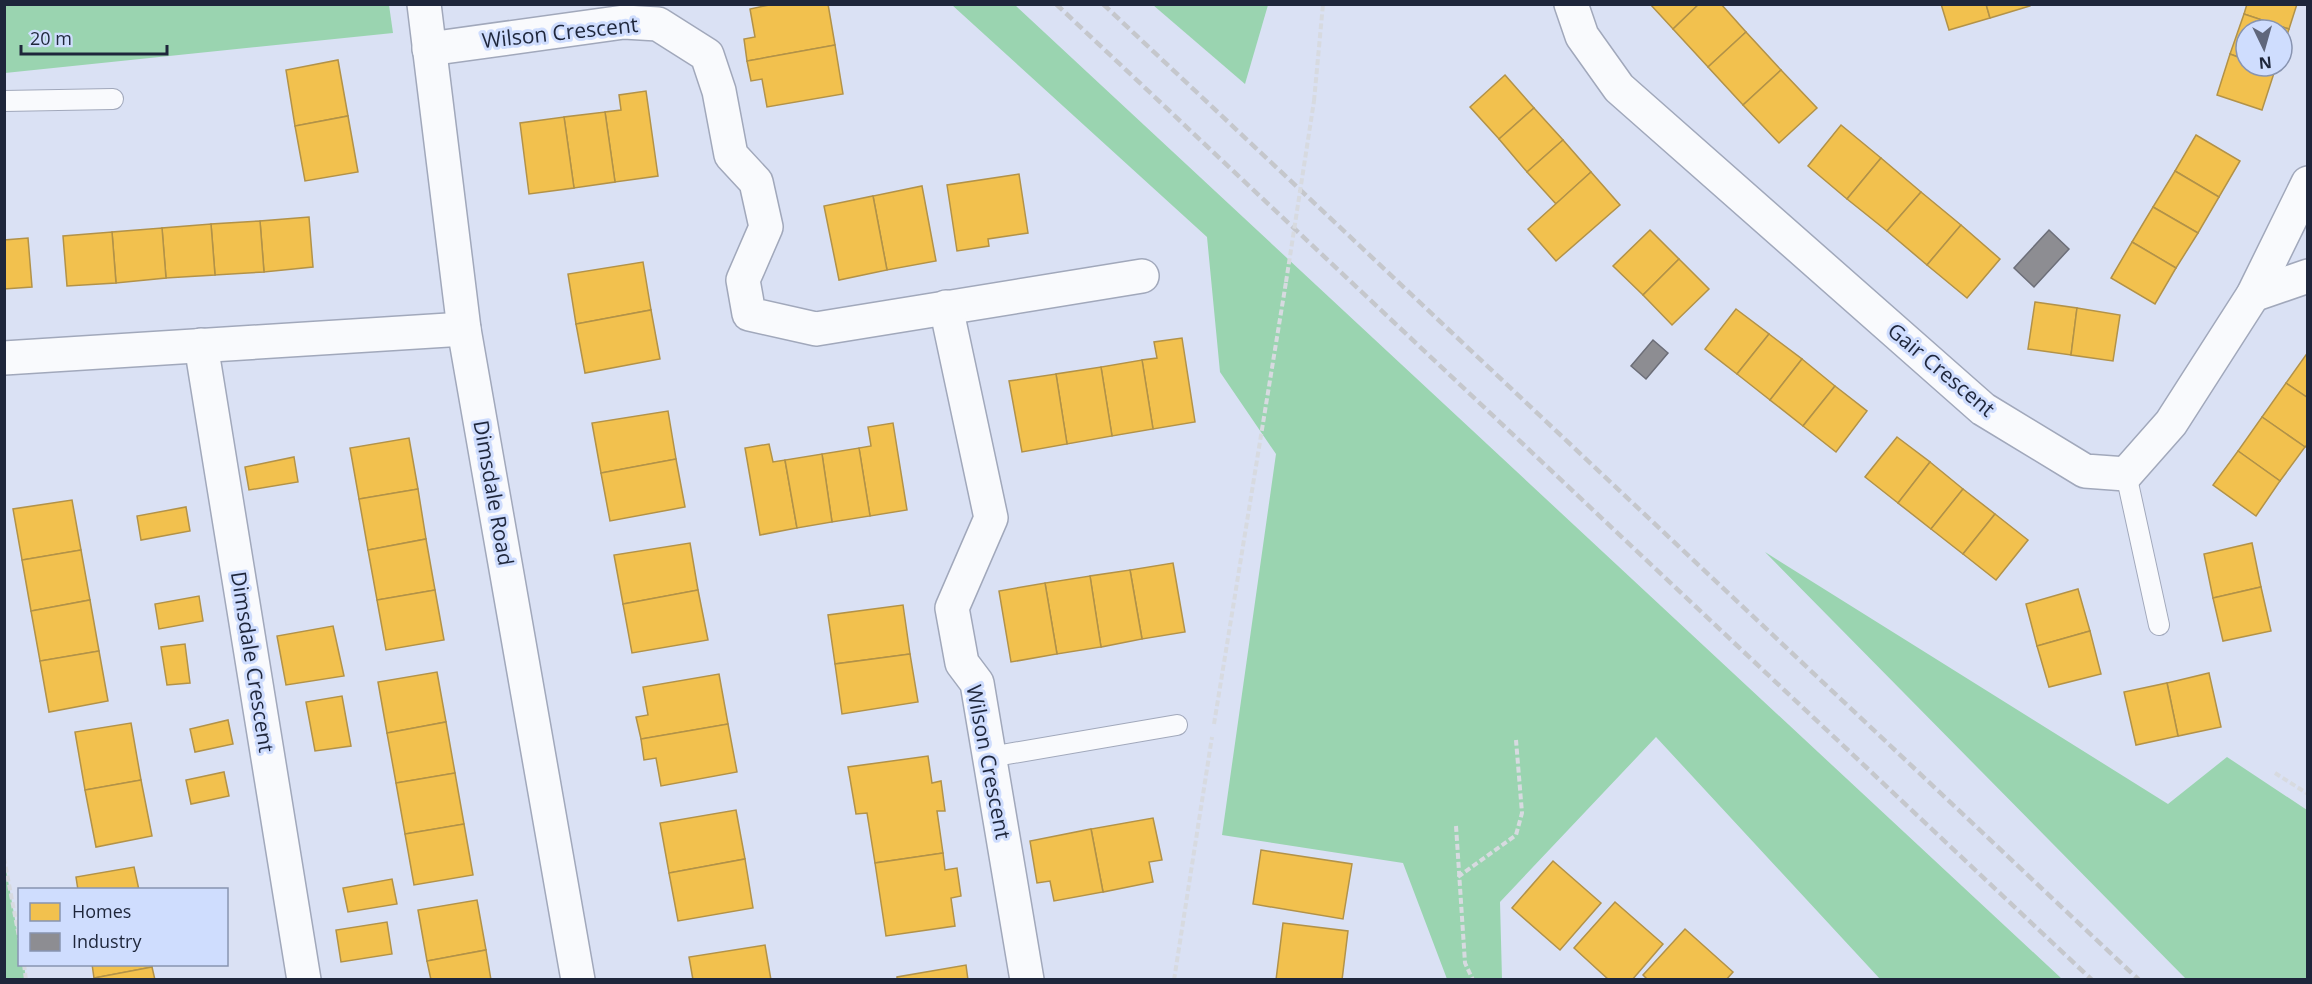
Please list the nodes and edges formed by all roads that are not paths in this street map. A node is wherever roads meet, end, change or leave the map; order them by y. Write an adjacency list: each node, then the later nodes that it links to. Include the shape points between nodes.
1 (424, 4): 3 (street, Dimsdale Road)
2 (1571, 4): 14 (street, Gair Crescent, via 1582,36 1619,88 1983,409 2085,471)
3 (429, 49): 10 (street, Wilson Crescent, via 624,22 658,24 707,55 719,91 731,155 756,182 766,227 743,280 749,314 816,329); 11 (street, Dimsdale Road)
4 (112, 99): 5 (lane)
5 (4, 101)
6 (2307, 183): 9 (street)
7 (1142, 276): 10 (street, Wilson Crescent)
8 (2307, 276): 9 (street)
9 (2253, 295): 14 (street, via 2171,423)
10 (946, 307): 17 (street, Wilson Crescent, via 991,518 952,608 962,663 977,683)
11 (464, 329): 12 (street); 19 (street, Dimsdale Road)
12 (201, 345): 13 (street); 18 (street, Dimsdale Crescent)
13 (4, 358)
14 (2126, 474): 15 (lane)
15 (2159, 625)
16 (1177, 725): 17 (lane)
17 (990, 757): 20 (street, Wilson Crescent)
18 (304, 980)
19 (579, 980)
20 (1027, 980)

